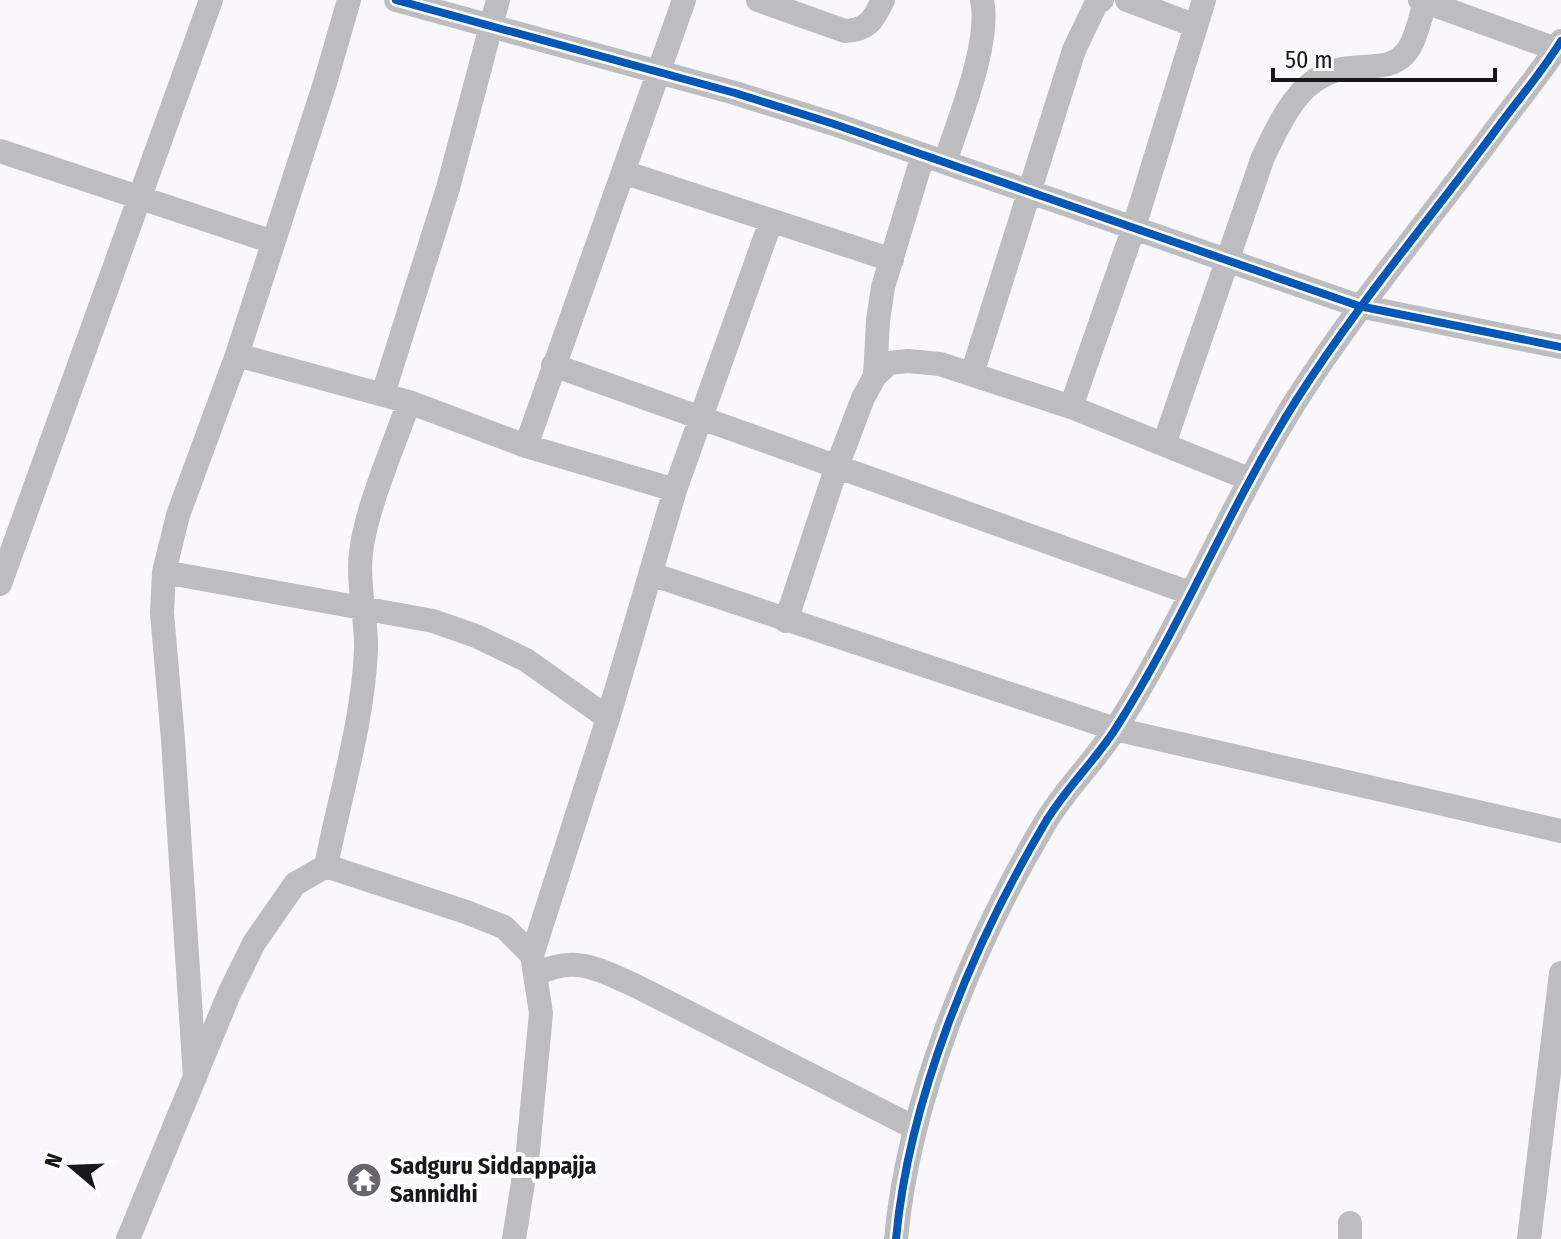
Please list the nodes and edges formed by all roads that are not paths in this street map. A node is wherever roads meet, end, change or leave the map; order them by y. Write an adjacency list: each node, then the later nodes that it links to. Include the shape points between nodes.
1 (211, 0): 21 (street)
2 (349, 0): 24 (street)
3 (396, 0): 14 (street)
4 (498, 0): 14 (street)
5 (684, 0): 16 (street)
6 (758, 0): 7 (street, via 845,31 860,30)
7 (883, 0)
8 (982, 0): 18 (street, via 985,13 975,67)
9 (1102, 0): 20 (street, via 1074,50)
10 (1127, 0): 13 (street)
11 (1204, 0): 13 (street)
12 (1422, 1): 15 (street); 25 (street, via 1412,44 1400,60 1339,69 1301,93 1263,157)
13 (1196, 26): 23 (street)
14 (491, 27): 16 (street); 33 (street)
15 (1559, 45): 27 (street)
16 (659, 72): 18 (street); 19 (street)
17 (0, 151): 21 (street)
18 (934, 159): 20 (street); 26 (street)
19 (623, 172): 22 (street); 30 (street)
20 (1030, 190): 23 (street); 31 (street)
21 (138, 196): 24 (street); 44 (street)
22 (771, 221): 26 (street); 36 (street)
23 (1134, 227): 25 (street); 35 (street)
24 (273, 242): 29 (street)
25 (1226, 259): 27 (street); 37 (street)
26 (892, 260): 32 (street, via 878,321)
27 (1359, 306): 28 (street); 40 (street)
28 (1561, 347)
29 (237, 355): 33 (street); 42 (street, via 178,515)
30 (553, 365): 36 (street); 38 (street)
31 (972, 374): 32 (street, via 908,361 889,363); 35 (street)
32 (875, 376): 39 (street)
33 (383, 394): 34 (street)
34 (409, 402): 38 (street); 46 (street, via 361,552)
35 (1071, 407): 37 (street)
36 (701, 418): 39 (street); 41 (street)
37 (1164, 444): 40 (street)
38 (526, 446): 41 (street)
39 (836, 469): 45 (street); 47 (street)
40 (1249, 479): 45 (street)
41 (675, 490): 43 (street)
42 (164, 572): 46 (street); 54 (street, via 162,613)
43 (651, 574): 47 (street); 48 (street)
44 (0, 584)
45 (1190, 593): 49 (street)
46 (362, 607): 48 (street, via 476,636 526,660); 51 (street, via 366,648 358,716)
47 (786, 621): 49 (street)
48 (608, 718): 52 (street)
49 (1115, 729): 50 (street); 55 (street, via 1047,821 992,923 946,1032)
50 (1561, 831)
51 (326, 866): 52 (street, via 504,927); 54 (street, via 295,884 254,943)
52 (534, 965): 55 (street, via 592,967); 57 (street, via 541,1013)
53 (1561, 973): 59 (street)
54 (195, 1078): 56 (street)
55 (915, 1128): 58 (street)
56 (128, 1239)
57 (514, 1239)
58 (896, 1239)
59 (1529, 1239)

